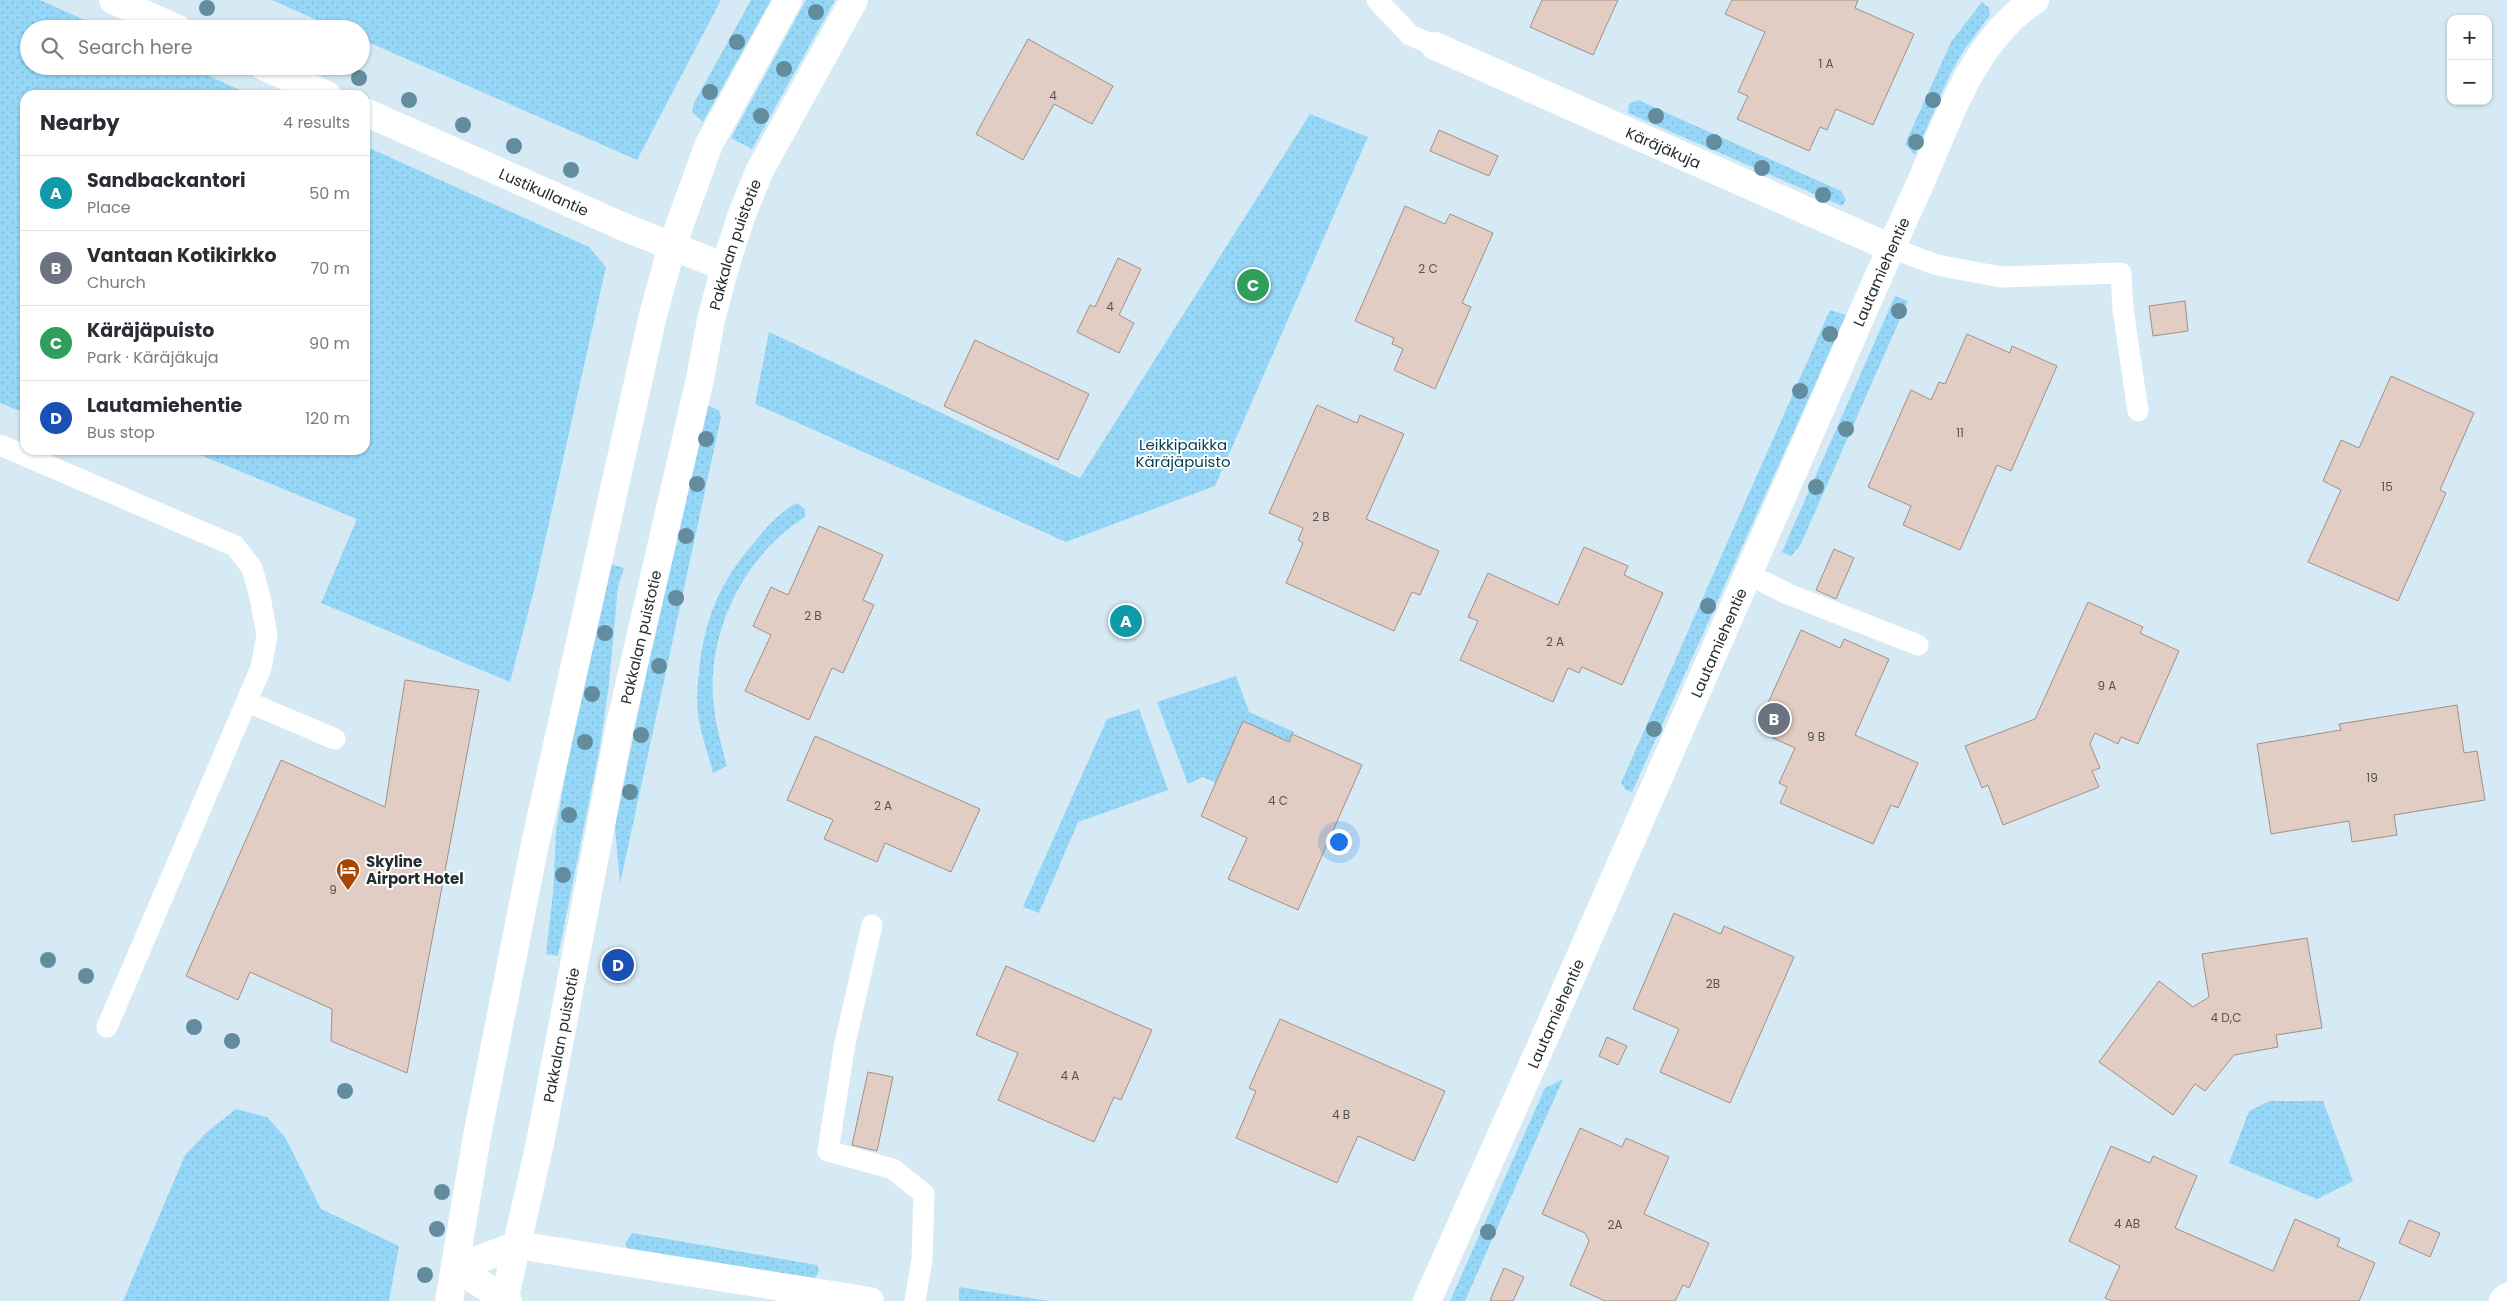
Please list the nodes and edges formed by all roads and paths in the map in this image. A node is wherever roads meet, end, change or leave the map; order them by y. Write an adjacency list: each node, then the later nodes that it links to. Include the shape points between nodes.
1 (113, 0): 6 (street)
2 (788, 0): 11 (street, via 709,144)
3 (854, 0): 13 (street, Pakkalan puistotie, via 759,172)
4 (1377, 0): 7 (lane, via 1410,35)
5 (2027, 2): 12 (street, Lautamiehentie, via 1992,40 1963,88)
6 (158, 20)
7 (1435, 46): 12 (street, Käräjäkuja)
8 (283, 75): 9 (street)
9 (317, 90)
10 (370, 114): 11 (street, Lustikullantie)
11 (672, 246): 13 (street, Lustikullantie); 25 (street, via 653,315 535,844 477,1136)
12 (1891, 248): 14 (lane, via 1937,265 2001,277 2121,273); 18 (street, Lautamiehentie)
13 (725, 267): 24 (street, Pakkalan puistotie, via 620,725 540,1143)
14 (2138, 411)
15 (0, 445): 16 (lane)
16 (20, 454)
17 (23, 455): 20 (lane, via 235,546 252,568 267,635 261,668)
18 (1748, 574): 19 (lane, via 1788,594); 31 (street, Lautamiehentie, via 1550,1029)
19 (1918, 646)
20 (248, 702): 21 (lane); 23 (lane)
21 (335, 740)
22 (872, 925): 30 (lane, via 845,1043 828,1151 893,1168 924,1194 922,1260)
23 (107, 1027)
24 (517, 1245): 25 (street); 28 (street, Pakkalan puistotie); 29 (street)
25 (456, 1268): 27 (street); 28 (street)
26 (2507, 1297): 32 (street)
27 (449, 1301)
28 (506, 1301)
29 (870, 1301)
30 (915, 1301)
31 (1427, 1301)
32 (2503, 1301)

